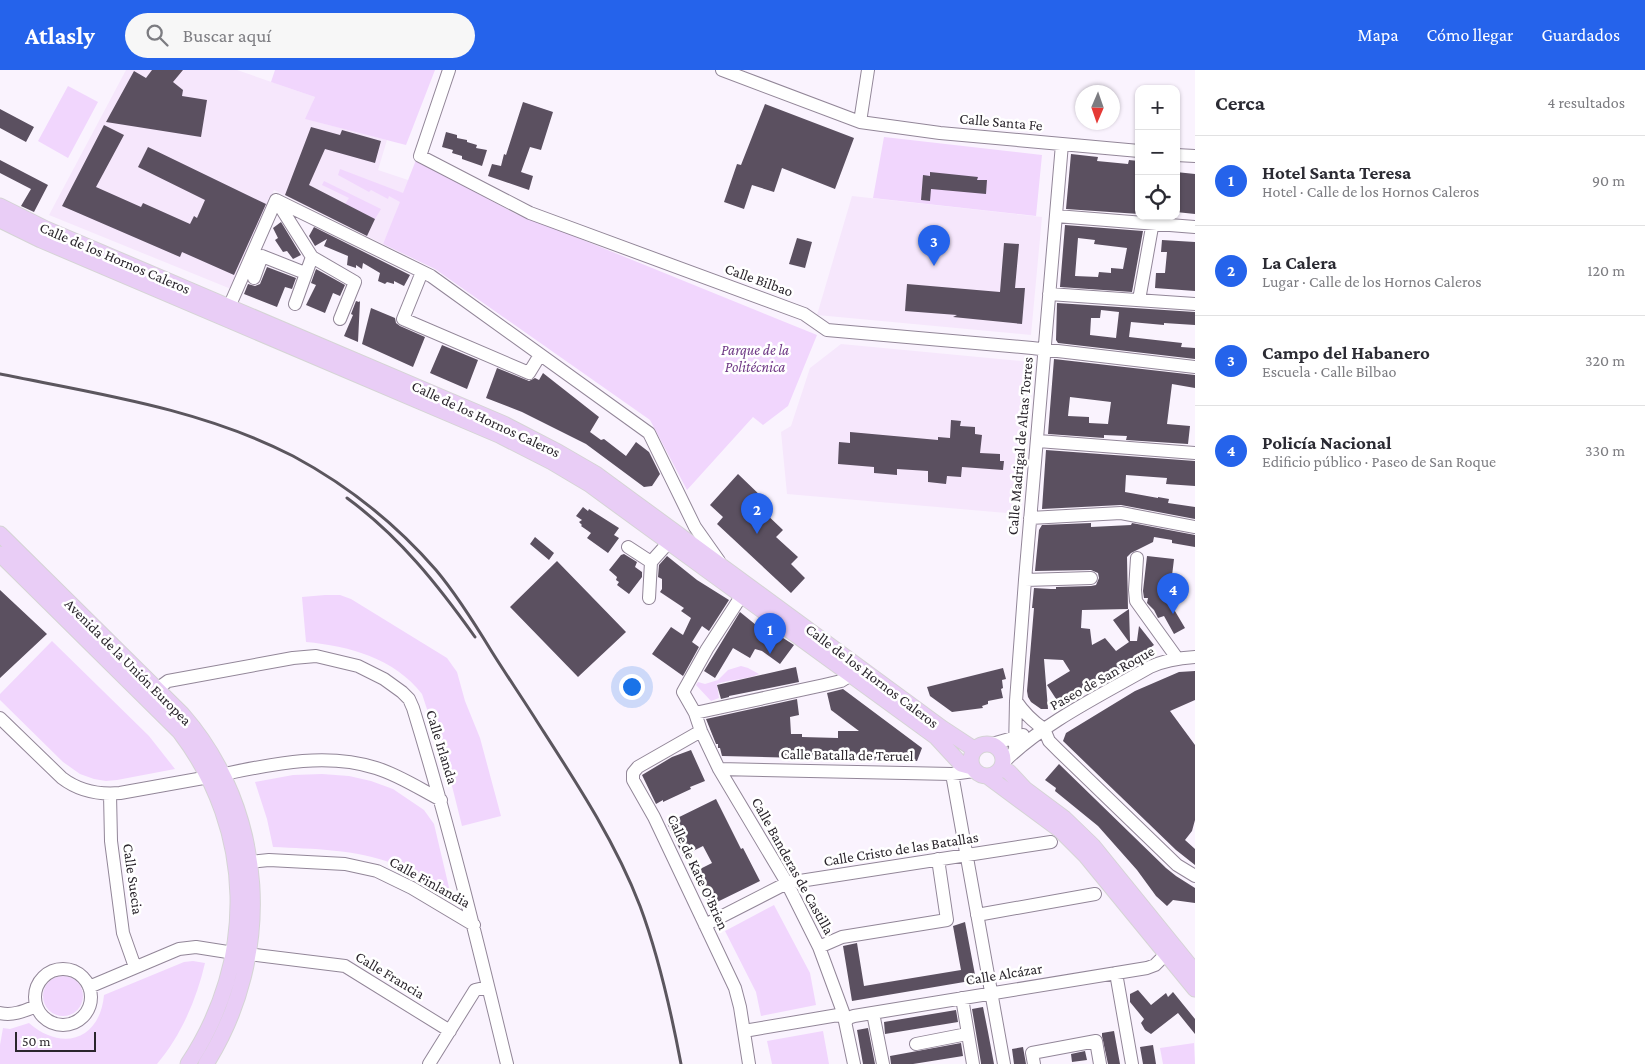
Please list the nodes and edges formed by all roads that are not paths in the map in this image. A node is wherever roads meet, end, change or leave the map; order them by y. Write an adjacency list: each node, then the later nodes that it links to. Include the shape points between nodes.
1 (450, 70): 26 (street, Calle Bilbao, via 420,156 530,212 804,314 827,330)
2 (722, 70): 4 (street, Calle Santa Fe)
3 (868, 70): 4 (street)
4 (860, 122): 5 (street, Calle Santa Fe)
5 (1062, 144): 6 (street, Calle Santa Fe); 11 (street, Calle Madrigal de Altas Torres)
6 (1135, 151)
7 (1180, 155): 8 (street)
8 (1195, 156)
9 (276, 200): 16 (street); 17 (street); 24 (street)
10 (0, 206): 24 (main road, Calle de los Hornos Caleros)
11 (1056, 216): 12 (street); 20 (street, Calle Madrigal de Altas Torres)
12 (1135, 219)
13 (0, 220): 35 (main road, Calle de los Hornos Caleros, via 499,435 590,484)
14 (1154, 220): 15 (street); 21 (street)
15 (1195, 227)
16 (312, 257): 18 (street); 25 (street, via 355,282)
17 (422, 272): 27 (street); 27 (street, via 403,320 529,373)
18 (305, 273): 19 (street, via 262,256); 22 (street)
19 (254, 278)
20 (1049, 294): 21 (street); 26 (street, Calle Madrigal de Altas Torres)
21 (1139, 300): 23 (street)
22 (295, 304)
23 (1195, 304)
24 (229, 307): 35 (main road, Calle de los Hornos Caleros, via 504,424 550,448 596,474)
25 (340, 319)
26 (1045, 350): 28 (street, Calle Bilbao); 29 (street, Calle Madrigal de Altas Torres)
27 (540, 355): 32 (street, via 649,433)
28 (1195, 368)
29 (1038, 441): 30 (street); 31 (street, Calle Madrigal de Altas Torres)
30 (1195, 453)
31 (1030, 518): 33 (street, via 1121,513); 42 (street, Calle Madrigal de Altas Torres)
32 (695, 527): 35 (street); 40 (street)
33 (1195, 527)
34 (0, 534): 48 (main road, Avenida de la Unión Europea)
35 (679, 544): 39 (street); 40 (main road, Calle de los Hornos Caleros); 43 (main road, Calle de los Hornos Caleros)
36 (628, 547): 39 (street)
37 (0, 554): 61 (main road, Avenida de la Unión Europea, via 180,732)
38 (1137, 558): 46 (street, Paseo de San Roque, via 1136,601)
39 (651, 562): 44 (street)
40 (722, 565): 56 (main road, Calle de los Hornos Caleros)
41 (1091, 578): 42 (street)
42 (1025, 580): 49 (street, Calle Madrigal de Altas Torres)
43 (742, 595): 47 (main road, Calle de los Hornos Caleros); 50 (street, Calle Banderas de Castilla, via 683,692)
44 (649, 598)
45 (1195, 657): 46 (street, Paseo de San Roque)
46 (1177, 658): 52 (street, Paseo de San Roque, via 1150,667)
47 (851, 675): 50 (street, via 841,681); 59 (main road, Calle de los Hornos Caleros, via 936,737 961,764)
48 (157, 689): 61 (main road, Avenida de la Unión Europea, via 207,746); 63 (street, Calle Irlanda, via 168,681 304,657 327,658 358,666 394,686 408,699)
49 (1016, 701): 52 (street, Paseo de San Roque, via 1028,717); 55 (street, Calle Madrigal de Altas Torres)
50 (695, 713): 53 (street, Calle Banderas de Castilla)
51 (0, 718): 62 (street, via 70,784 87,791)
52 (1044, 729): 55 (street, Paseo de San Roque); 68 (street, via 1049,741 1066,758 1177,865)
53 (701, 731): 58 (street, Calle Banderas de Castilla); 73 (street, Calle de Kate O'Brien, via 638,767 633,773 633,780)
54 (992, 744): 55 (street, Paseo de San Roque); 56 (main road); 57 (main road, via 1002,755)
55 (1016, 744): 57 (street)
56 (974, 750): 59 (main road, via 970,758)
57 (1002, 766): 59 (main road, via 995,774); 78 (main road, via 1093,846)
58 (719, 768): 60 (street, Calle Batalla de Teruel); 69 (street, Calle Banderas de Castilla)
59 (978, 771): 60 (street, Calle Batalla de Teruel); 76 (main road, Calle de los Hornos Caleros, via 1060,830 1086,856)
60 (952, 774): 65 (street)
61 (216, 776): 62 (street); 63 (street, via 298,760 339,761 376,767); 67 (main road, Avenida de la Unión Europea, via 240,814); 75 (main road, Avenida de la Unión Europea, via 236,862)
62 (110, 794): 77 (street, Calle Suecia, via 111,842 124,933)
63 (441, 800): 72 (street, Calle Irlanda)
64 (1051, 842): 65 (street, Calle Cristo de las Batallas)
65 (966, 855): 66 (street, Calle Cristo de las Batallas); 71 (street)
66 (938, 859): 69 (street, Calle Cristo de las Batallas); 74 (street, via 947,920 842,937)
67 (250, 862): 72 (street, Calle Finlandia, via 345,864 377,871); 75 (main road, Avenida de la Unión Europea, via 252,921)
68 (1195, 876)
69 (787, 883): 73 (street, Calle Cristo de las Batallas); 74 (street, Calle Banderas de Castilla)
70 (1095, 894): 71 (street)
71 (977, 915): 83 (street)
72 (474, 925): 81 (street, Calle Irlanda)
73 (705, 925): 90 (street, Calle de Kate O'Brien, via 734,988)
74 (819, 947): 88 (street, Calle Banderas de Castilla)
75 (241, 954): 77 (street, Calle Francia, via 188,947); 89 (street, Calle Francia, via 344,966); 94 (main road, Avenida de la Unión Europea, via 205,1037); 95 (main road, Avenida de la Unión Europea, via 236,1003)
76 (1166, 954): 79 (street, Calle Alcázar, via 1155,965); 82 (main road, Calle de los Hornos Caleros)
77 (135, 967): 80 (street, Calle Francia)
78 (1194, 968)
79 (1116, 973): 83 (street, Calle Alcázar); 104 (street)
80 (89, 986): 85 (street, via 76,972 67,969 48,972 36,987); 85 (street, via 90,1004 73,1023 55,1024 47,1020)
81 (488, 987): 89 (street, via 475,990); 97 (street, Calle Irlanda)
82 (1195, 989)
83 (991, 993): 84 (street, Calle Alcázar); 102 (street)
84 (962, 998): 87 (street, Calle Alcázar); 91 (street)
85 (36, 1006): 86 (street, via 15,1014)
86 (0, 1013)
87 (874, 1013): 88 (street, Calle Alcázar); 100 (street)
88 (845, 1020): 90 (street, Calle Alcázar, via 838,1015); 99 (street, Calle Banderas de Castilla)
89 (450, 1030): 96 (street)
90 (744, 1031): 98 (street, Calle de Kate O'Brien)
91 (967, 1034): 92 (street); 101 (street)
92 (916, 1044)
93 (1033, 1058): 103 (street, via 1096,1042)
94 (188, 1064)
95 (206, 1064)
96 (429, 1064)
97 (507, 1064)
98 (749, 1064)
99 (854, 1064)
100 (883, 1064)
101 (973, 1064)
102 (1004, 1064)
103 (1100, 1064)
104 (1132, 1064)

